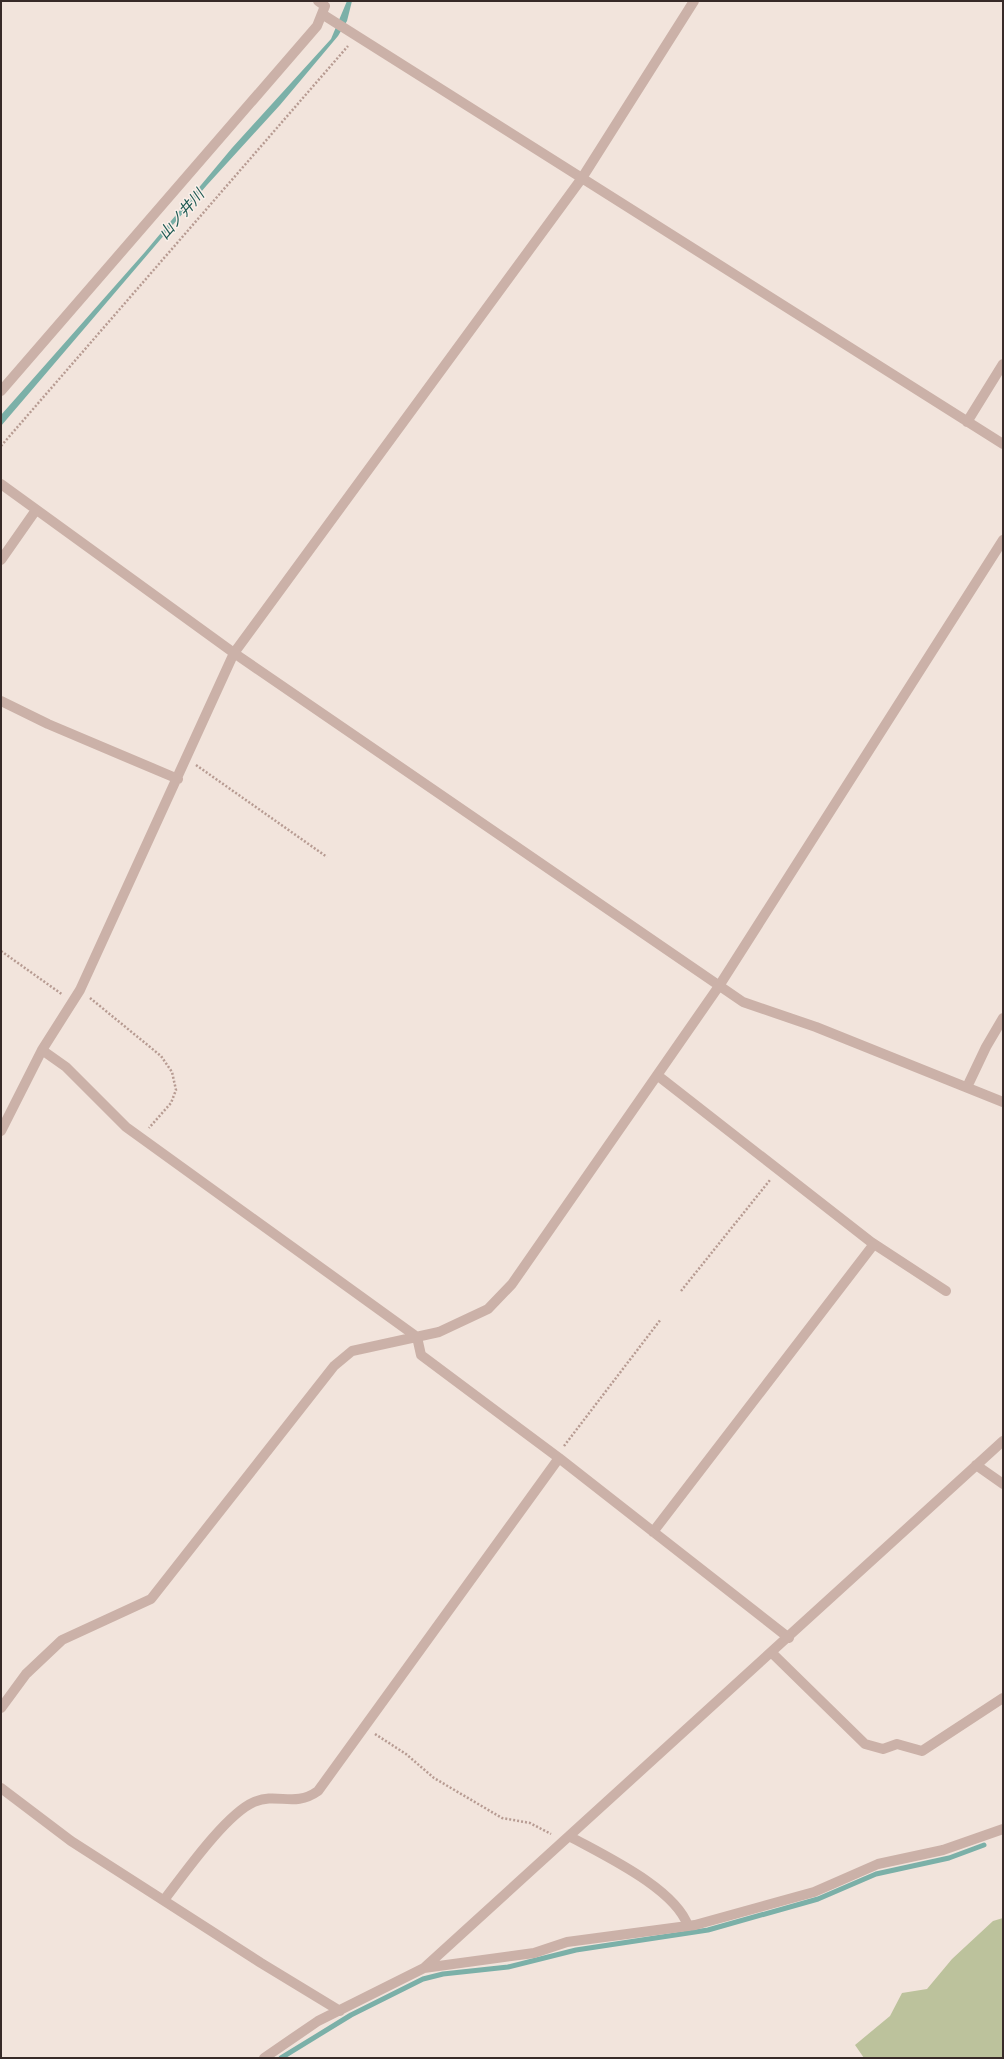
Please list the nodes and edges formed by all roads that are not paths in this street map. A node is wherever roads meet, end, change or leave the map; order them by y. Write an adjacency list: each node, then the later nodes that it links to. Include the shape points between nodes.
1 (318, 1): 3 (street, via 325,6)
2 (694, 1): 4 (street)
3 (322, 14): 4 (street); 6 (street, via 317,26)
4 (582, 178): 7 (street); 13 (street)
5 (1003, 364): 7 (street)
6 (1, 391)
7 (967, 422): 8 (street)
8 (1003, 444)
9 (1, 484): 10 (street)
10 (36, 510): 12 (street); 13 (street)
11 (1003, 540): 16 (street)
12 (1, 560)
13 (234, 653): 15 (street); 16 (street)
14 (1, 701): 15 (street, via 48,724)
15 (178, 779): 18 (street, via 80,990)
16 (719, 986): 19 (street); 20 (street, via 743,1002 816,1027)
17 (1003, 1018): 20 (street)
18 (42, 1050): 22 (street); 25 (street, via 66,1067 126,1128)
19 (657, 1075): 23 (street); 25 (street, via 512,1284 488,1309 439,1332)
20 (967, 1087): 21 (street)
21 (1003, 1102)
22 (1, 1131)
23 (874, 1244): 24 (street); 30 (street)
24 (946, 1290)
25 (417, 1337): 27 (street, via 421,1355); 34 (street, via 352,1351 334,1366 151,1599 62,1640 26,1674)
26 (1003, 1441): 28 (street)
27 (558, 1457): 30 (street); 38 (street, via 318,1791 309,1798 298,1800 266,1798 253,1802 231,1819)
28 (976, 1465): 29 (street); 31 (street)
29 (1003, 1484)
30 (653, 1532): 31 (street)
31 (789, 1638): 32 (street)
32 (772, 1653): 33 (street, via 865,1744 882,1749 897,1744 922,1751); 37 (street)
33 (1003, 1698)
34 (1, 1708)
35 (1, 1788): 38 (street, via 71,1841)
36 (1003, 1829): 39 (street, via 943,1850 878,1864 814,1892)
37 (567, 1838): 39 (street, via 622,1866 666,1895 685,1917); 40 (street)
38 (164, 1900): 41 (street, via 260,1963)
39 (688, 1926): 40 (street, via 567,1942 534,1953)
40 (424, 1968): 41 (street)
41 (340, 2011): 42 (street, via 318,2021)
42 (264, 2058)

